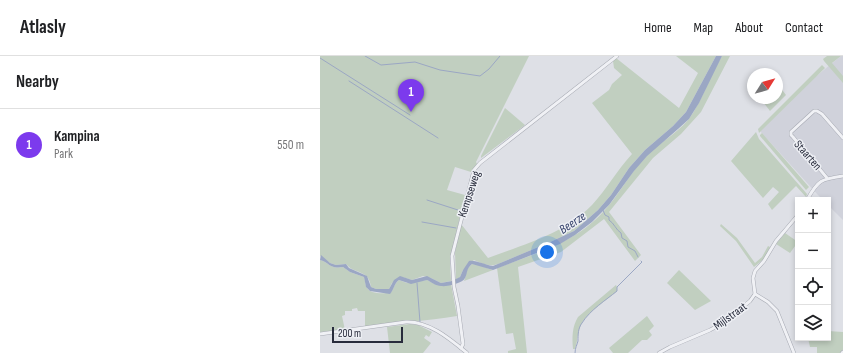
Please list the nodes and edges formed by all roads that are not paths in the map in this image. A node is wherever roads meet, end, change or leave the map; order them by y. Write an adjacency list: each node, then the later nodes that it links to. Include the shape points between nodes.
1 (616, 56): 9 (street, Kempseweg, via 476,167 452,260 453,284 463,340)
2 (843, 138): 4 (street, Staarten, via 817,110 792,132 791,135)
3 (843, 176): 4 (street)
4 (827, 178): 5 (street, via 817,185)
5 (809, 197)
6 (795, 219): 7 (street, Mijlstraat, via 755,271)
7 (755, 294): 11 (street, Mijlstraat, via 723,323); 12 (street, via 777,311)
8 (320, 334): 9 (street, via 417,322)
9 (461, 348): 10 (street)
10 (467, 353)
11 (660, 353)
12 (794, 353)

